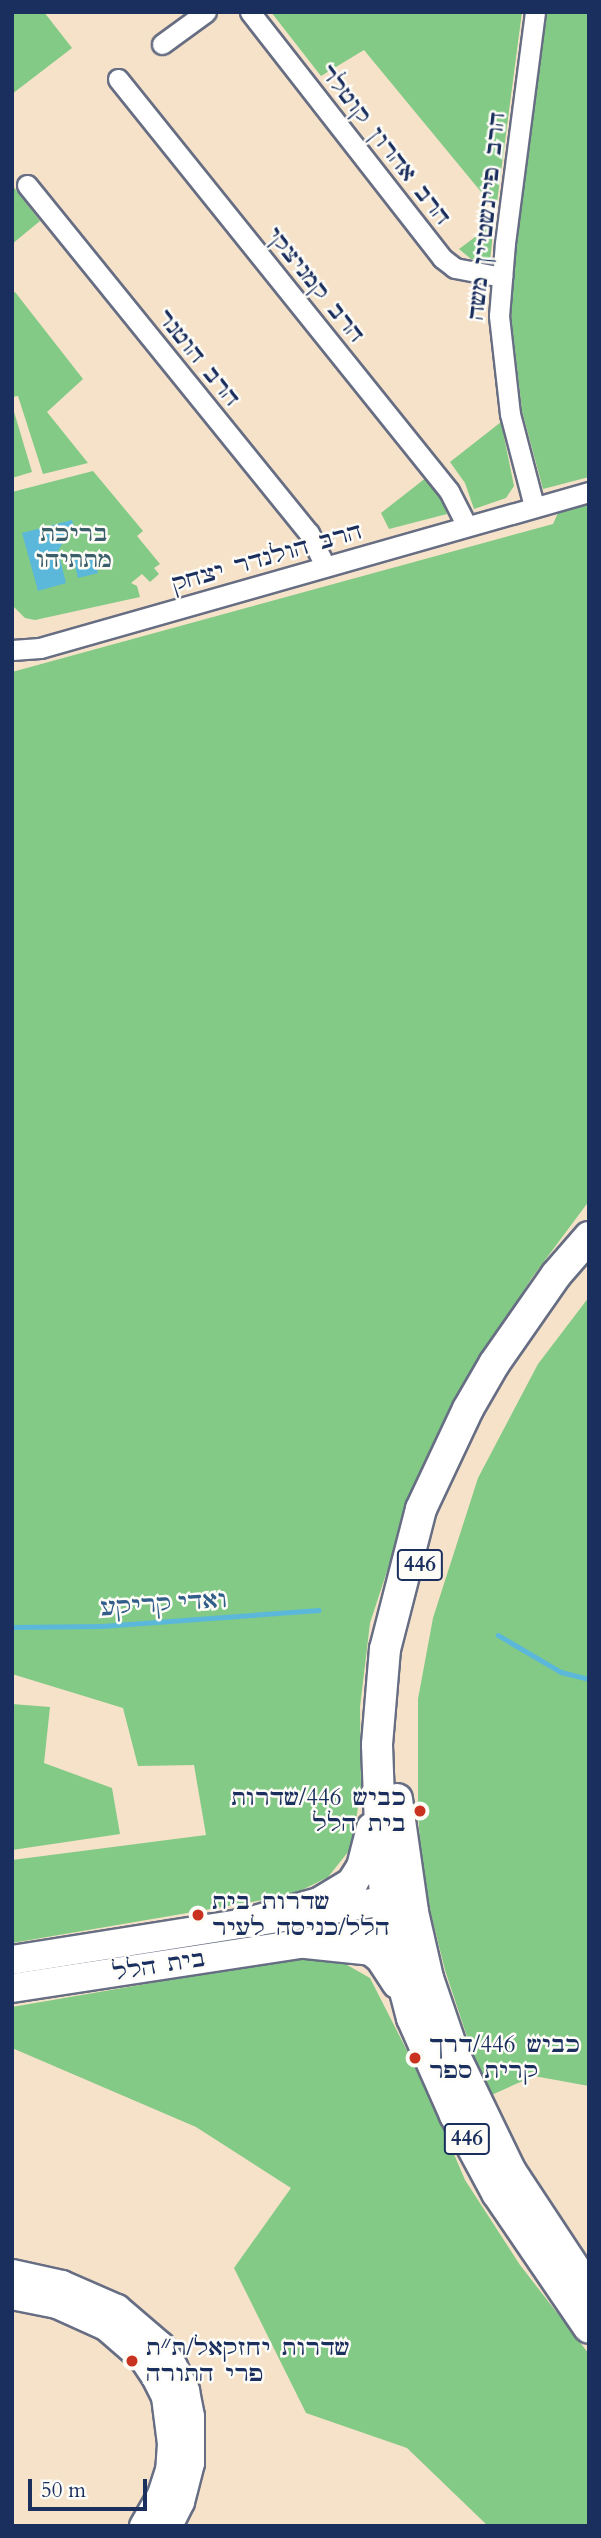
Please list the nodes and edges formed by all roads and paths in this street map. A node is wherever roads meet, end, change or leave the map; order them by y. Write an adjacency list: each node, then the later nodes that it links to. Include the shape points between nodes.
1 (206, 12): 4 (street)
2 (250, 12): 7 (street, הרב אהרון קוטלר, via 442,258 455,268)
3 (535, 12): 7 (street, הרב פיינשטיין משה)
4 (162, 44)
5 (118, 79): 10 (street, הרב קמניצקי, via 449,491)
6 (27, 185): 11 (street, הרב הוטנר, via 309,533)
7 (502, 277): 9 (street, הרב פיינשטיין משה, via 499,316 505,385)
8 (589, 492): 9 (street, הרב הולנדר יצחק)
9 (534, 506): 10 (street, הרב הולנדר יצחק)
10 (467, 526): 11 (street, הרב הולנדר יצחק)
11 (325, 566): 12 (street, הרב הולנדר יצחק, via 40,648)
12 (12, 650)
13 (589, 1237): 15 (main road, 446, via 556,1275 494,1364 421,1509 385,1649 377,1745)
14 (589, 1260): 16 (main road, 446, via 532,1334 481,1416 435,1515 420,1565 395,1687 397,1805)
15 (378, 1801): 17 (main road, 446); 18 (main road, via 368,1849 352,1883 319,1903)
16 (413, 1912): 17 (street); 24 (main road, 446, via 440,2019 470,2092 510,2170)
17 (387, 1915): 18 (street, בית הלל); 19 (street, בית הלל); 22 (main road, 446)
18 (252, 1922): 20 (street, בית הלל)
19 (306, 1943): 21 (street, בית הלל); 22 (main road, via 375,1952)
20 (12, 1959)
21 (12, 1988)
22 (405, 1996): 26 (main road, 446, via 474,2153 520,2230)
23 (12, 2274): 27 (street, via 87,2294 117,2309 160,2346 185,2391 190,2417)
24 (589, 2290)
25 (12, 2295): 27 (street, via 79,2312 106,2326 144,2358 166,2397)
26 (589, 2328)
27 (180, 2461): 28 (street); 29 (street, via 180,2502)
28 (144, 2526)
29 (168, 2526)

